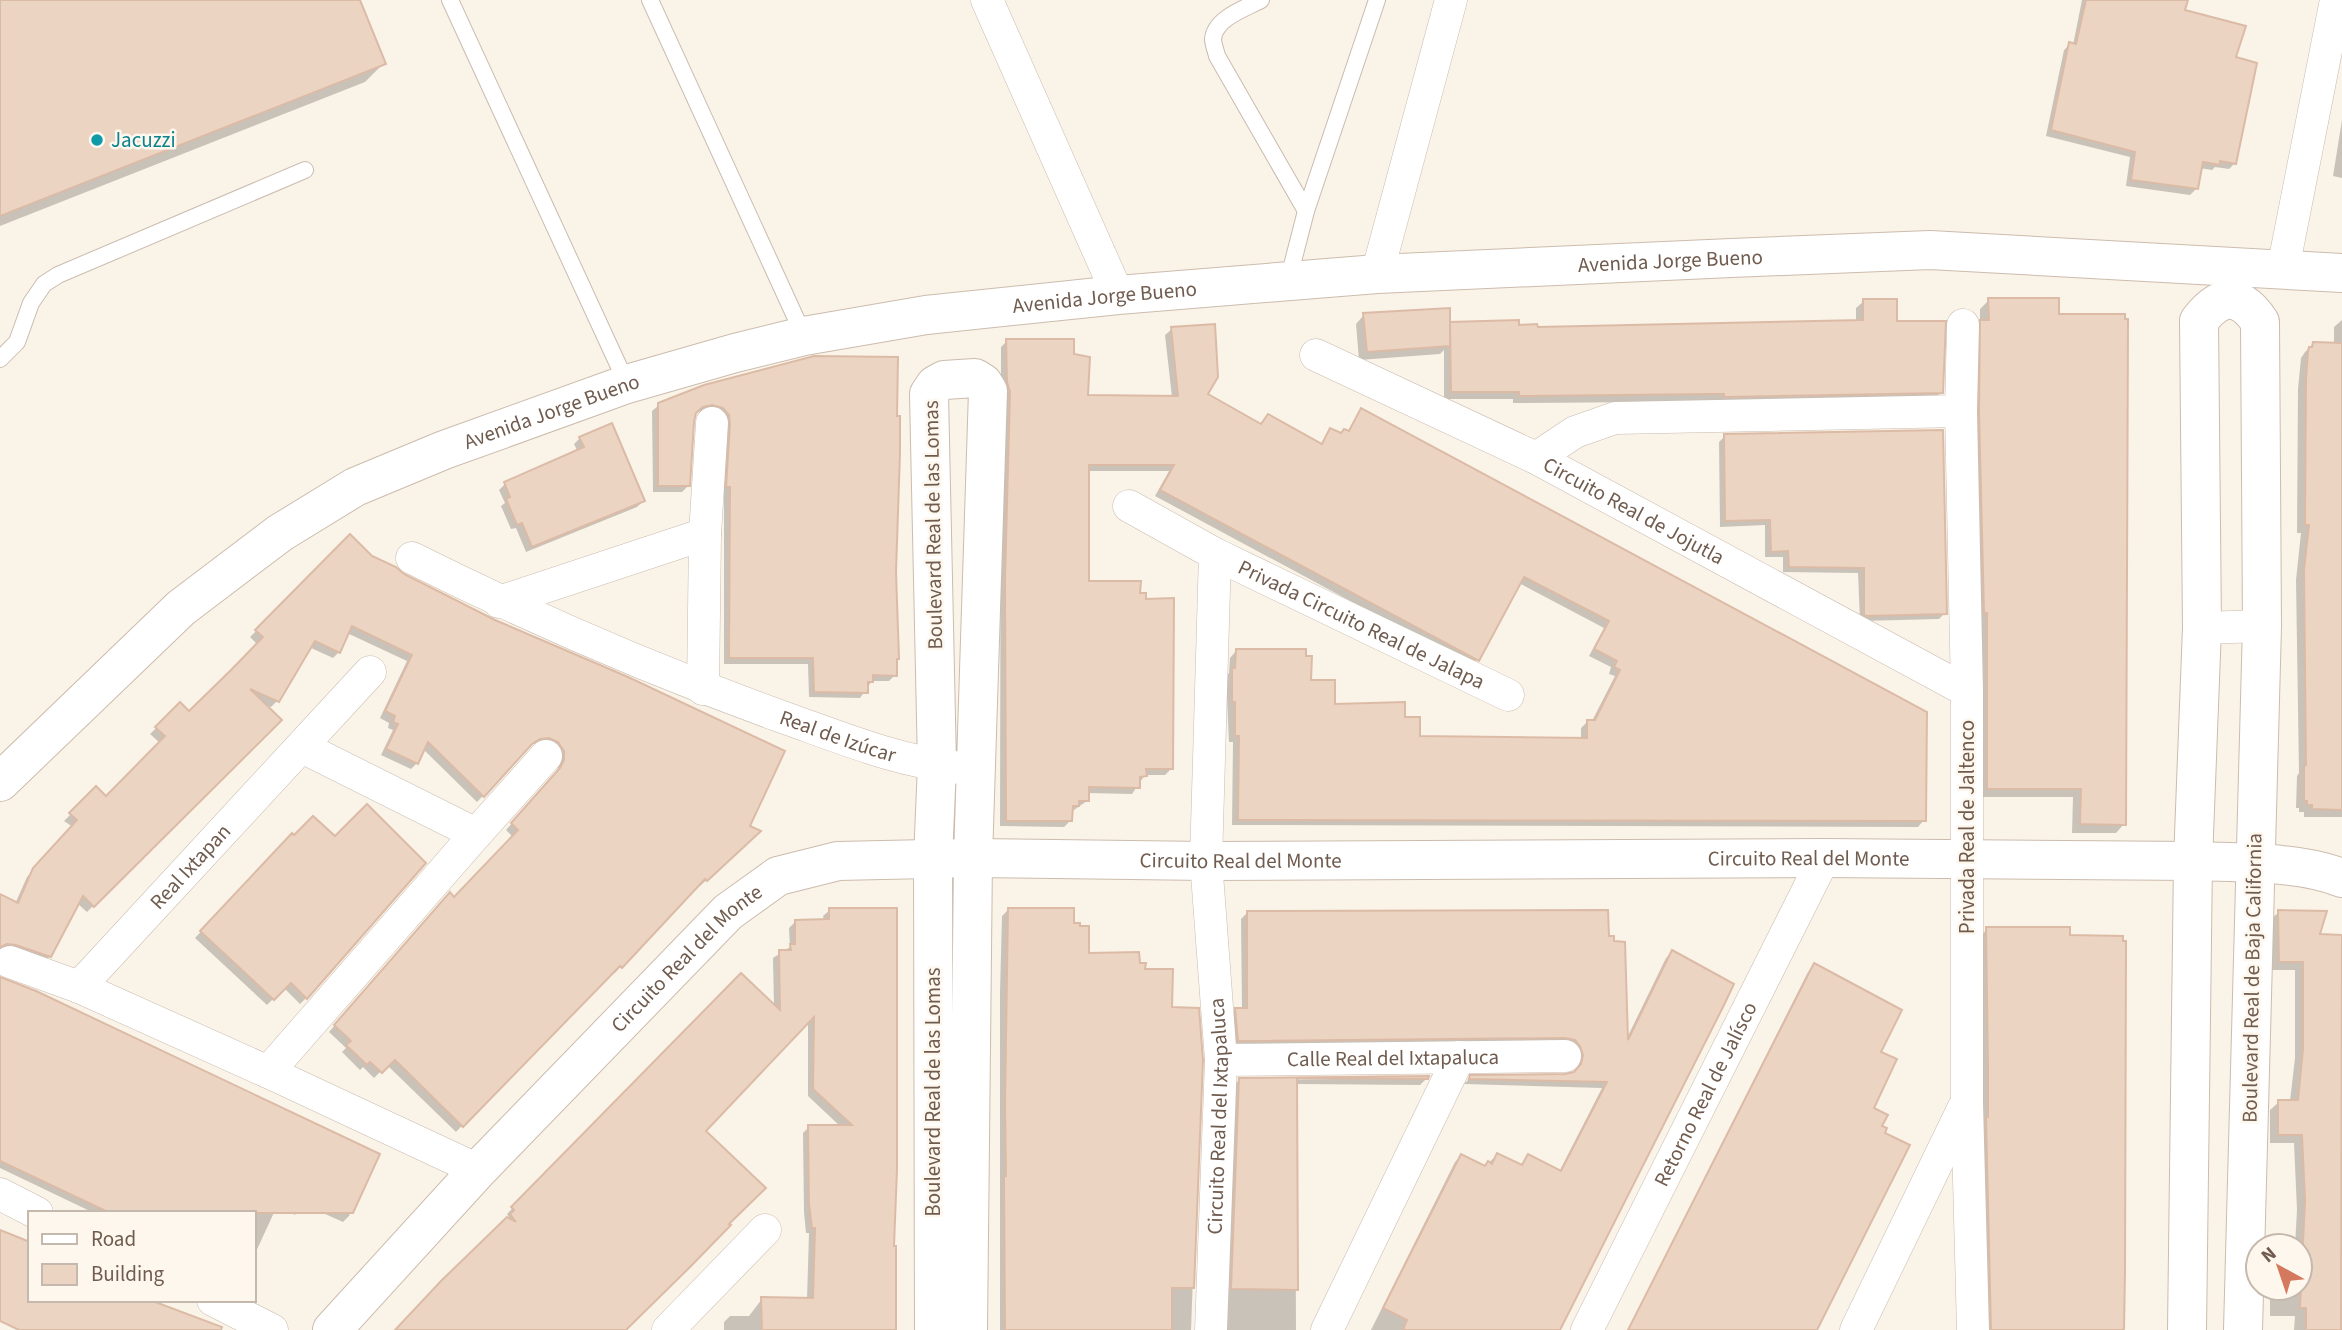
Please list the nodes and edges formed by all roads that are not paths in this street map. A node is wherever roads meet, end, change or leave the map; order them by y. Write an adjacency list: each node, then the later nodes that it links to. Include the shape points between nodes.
1 (450, 0): 19 (lane)
2 (650, 0): 16 (lane)
3 (987, 0): 14 (street)
4 (1261, 0): 9 (lane, via 1218,26 1213,40 1217,56)
5 (1377, 0): 9 (lane)
6 (1451, 0): 12 (street)
7 (2336, 0): 10 (street)
8 (304, 170): 18 (lane, via 58,275 44,284 31,303 17,342)
9 (1306, 211): 13 (lane)
10 (2283, 269): 11 (street, Avenida Jorge Bueno); 12 (street, Avenida Jorge Bueno, via 1930,250)
11 (2342, 273)
12 (1377, 274): 13 (street, Avenida Jorge Bueno)
13 (1288, 281): 14 (street, Avenida Jorge Bueno)
14 (1118, 295): 16 (street, Avenida Jorge Bueno, via 926,315)
15 (1963, 325): 20 (street, Privada Real de Jaltenco)
16 (804, 336): 19 (street, Avenida Jorge Bueno)
17 (1316, 355): 22 (street)
18 (0, 359)
19 (627, 384): 38 (street, Avenida Jorge Bueno, via 355,487 280,533 181,607)
20 (1961, 411): 22 (street, Circuito Real de Jojutla, via 1615,418 1575,432); 32 (street, Privada Real de Jaltenco)
21 (712, 423): 24 (street)
22 (1536, 458): 32 (street, Circuito Real de Jojutla)
23 (1129, 506): 25 (street, Privada Circuito Real de Jalapa)
24 (705, 534): 27 (street); 31 (street)
25 (1215, 554): 33 (street, Privada Circuito Real de Jalapa); 44 (street, Privada Circuito Real de Jalapa)
26 (412, 558): 27 (street, Real de Izúcar)
27 (499, 602): 31 (street, Real de Izúcar)
28 (2262, 626): 29 (street); 29 (street, Boulevard Real de Baja California, via 2260,322 2250,306 2230,299 2211,305 2199,321); 46 (street, Boulevard Real de Baja California)
29 (2202, 628): 45 (street, Boulevard Real de Baja California)
30 (370, 672): 34 (street, Real Ixtapan)
31 (703, 688): 36 (street, Real de Izúcar, via 887,754)
32 (1966, 691): 43 (street, Privada Real de Jaltenco)
33 (1508, 695)
34 (302, 747): 39 (street); 49 (street, Real Ixtapan)
35 (546, 756): 39 (street)
36 (937, 765): 37 (street, Real de Izúcar); 37 (street, Boulevard Real de las Lomas, via 929,394 944,380 975,378 988,391); 41 (street, Boulevard Real de las Lomas)
37 (976, 769): 42 (street, Boulevard Real de las Lomas)
38 (0, 782)
39 (475, 834): 53 (street)
40 (1824, 858): 43 (street, Circuito Real del Monte); 44 (street, Circuito Real del Monte); 67 (street, Retorno Real de Jalísco)
41 (933, 859): 42 (street, Circuito Real del Monte); 55 (street, Circuito Real del Monte, via 838,861 778,876 729,912); 63 (street, Boulevard Real de las Lomas)
42 (973, 859): 44 (street, Circuito Real del Monte); 64 (street, Boulevard Real de las Lomas)
43 (1967, 859): 45 (street, Circuito Real del Monte); 54 (street, Privada Real de Jaltenco)
44 (1206, 861): 52 (street, Circuito Real del Ixtapaluca)
45 (2193, 861): 46 (street, Circuito Real del Monte); 70 (street, Boulevard Real de Baja California)
46 (2254, 863): 47 (street, Circuito Real del Monte); 71 (street, Boulevard Real de Baja California)
47 (2342, 878)
48 (10, 962): 49 (street)
49 (79, 988): 53 (street)
50 (1565, 1056): 51 (street, Calle Real del Ixtapaluca)
51 (1459, 1057): 52 (street, Calle Real del Ixtapaluca); 66 (street)
52 (1221, 1060): 65 (street, Circuito Real del Ixtapaluca)
53 (268, 1072): 55 (street)
54 (1966, 1103): 68 (street); 69 (street, Privada Real de Jaltenco)
55 (478, 1170): 62 (street, Circuito Real del Monte)
56 (0, 1194): 57 (street)
57 (33, 1211)
58 (765, 1230): 60 (street)
59 (216, 1302): 61 (street)
60 (686, 1324)
61 (272, 1330)
62 (332, 1330)
63 (933, 1330)
64 (968, 1330)
65 (1211, 1330)
66 (1326, 1330)
67 (1587, 1330)
68 (1856, 1330)
69 (1973, 1330)
70 (2187, 1330)
71 (2243, 1330)

